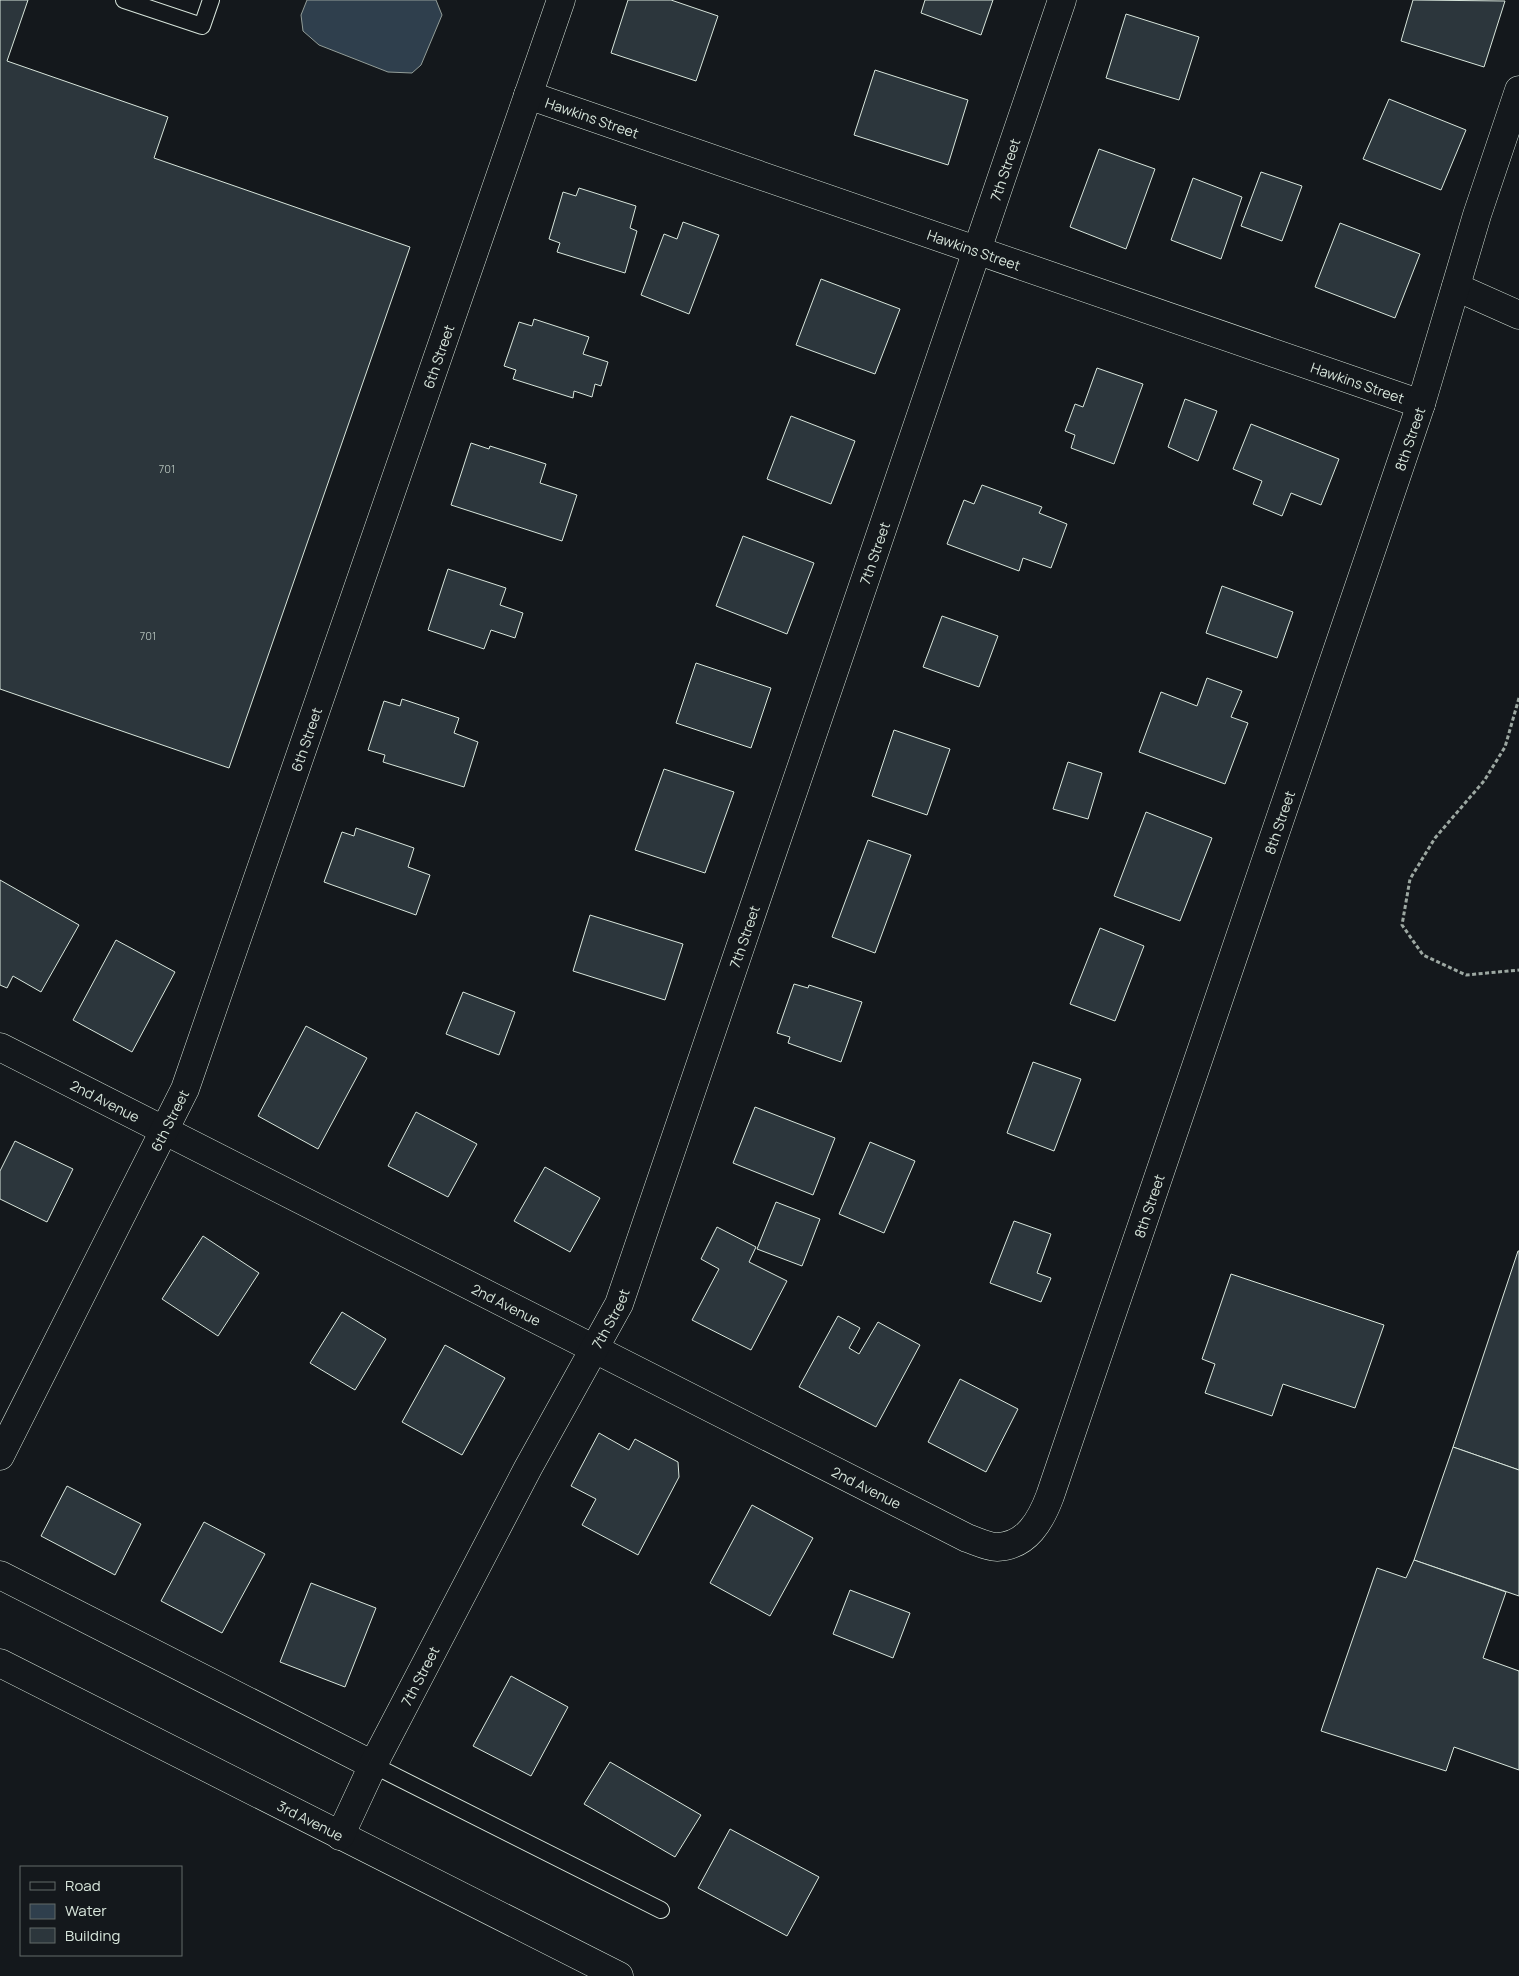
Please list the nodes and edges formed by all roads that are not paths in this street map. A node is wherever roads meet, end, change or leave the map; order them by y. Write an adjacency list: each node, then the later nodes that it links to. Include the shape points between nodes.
1 (124, 0): 2 (lane, via 202,26)
2 (211, 0)
3 (561, 0): 6 (street, 6th Street)
4 (1062, 0): 7 (street, 7th Street)
5 (1519, 90): 8 (street, 8th Street, via 1476,215)
6 (528, 96): 7 (street, Hawkins Street); 12 (street, 6th Street, via 185,1089)
7 (977, 250): 10 (street, Hawkins Street); 13 (street, 7th Street, via 619,1304)
8 (1456, 286): 9 (street); 10 (street, 8th Street)
9 (1519, 315)
10 (1421, 404): 15 (street, 8th Street, via 1050,1496 1041,1519 1030,1533)
11 (0, 1047): 12 (street, 2nd Avenue)
12 (164, 1130): 13 (street, 2nd Avenue); 14 (street, 6th Street)
13 (593, 1349): 15 (street, 2nd Avenue, via 967,1538 996,1547); 18 (street, 7th Street)
14 (0, 1456)
15 (1016, 1542)
16 (0, 1575): 18 (street)
17 (0, 1663): 19 (street, 3rd Avenue)
18 (373, 1765): 19 (street, 7th Street); 20 (lane)
19 (340, 1836): 21 (street, 3rd Avenue)
20 (661, 1910)
21 (619, 1976)

